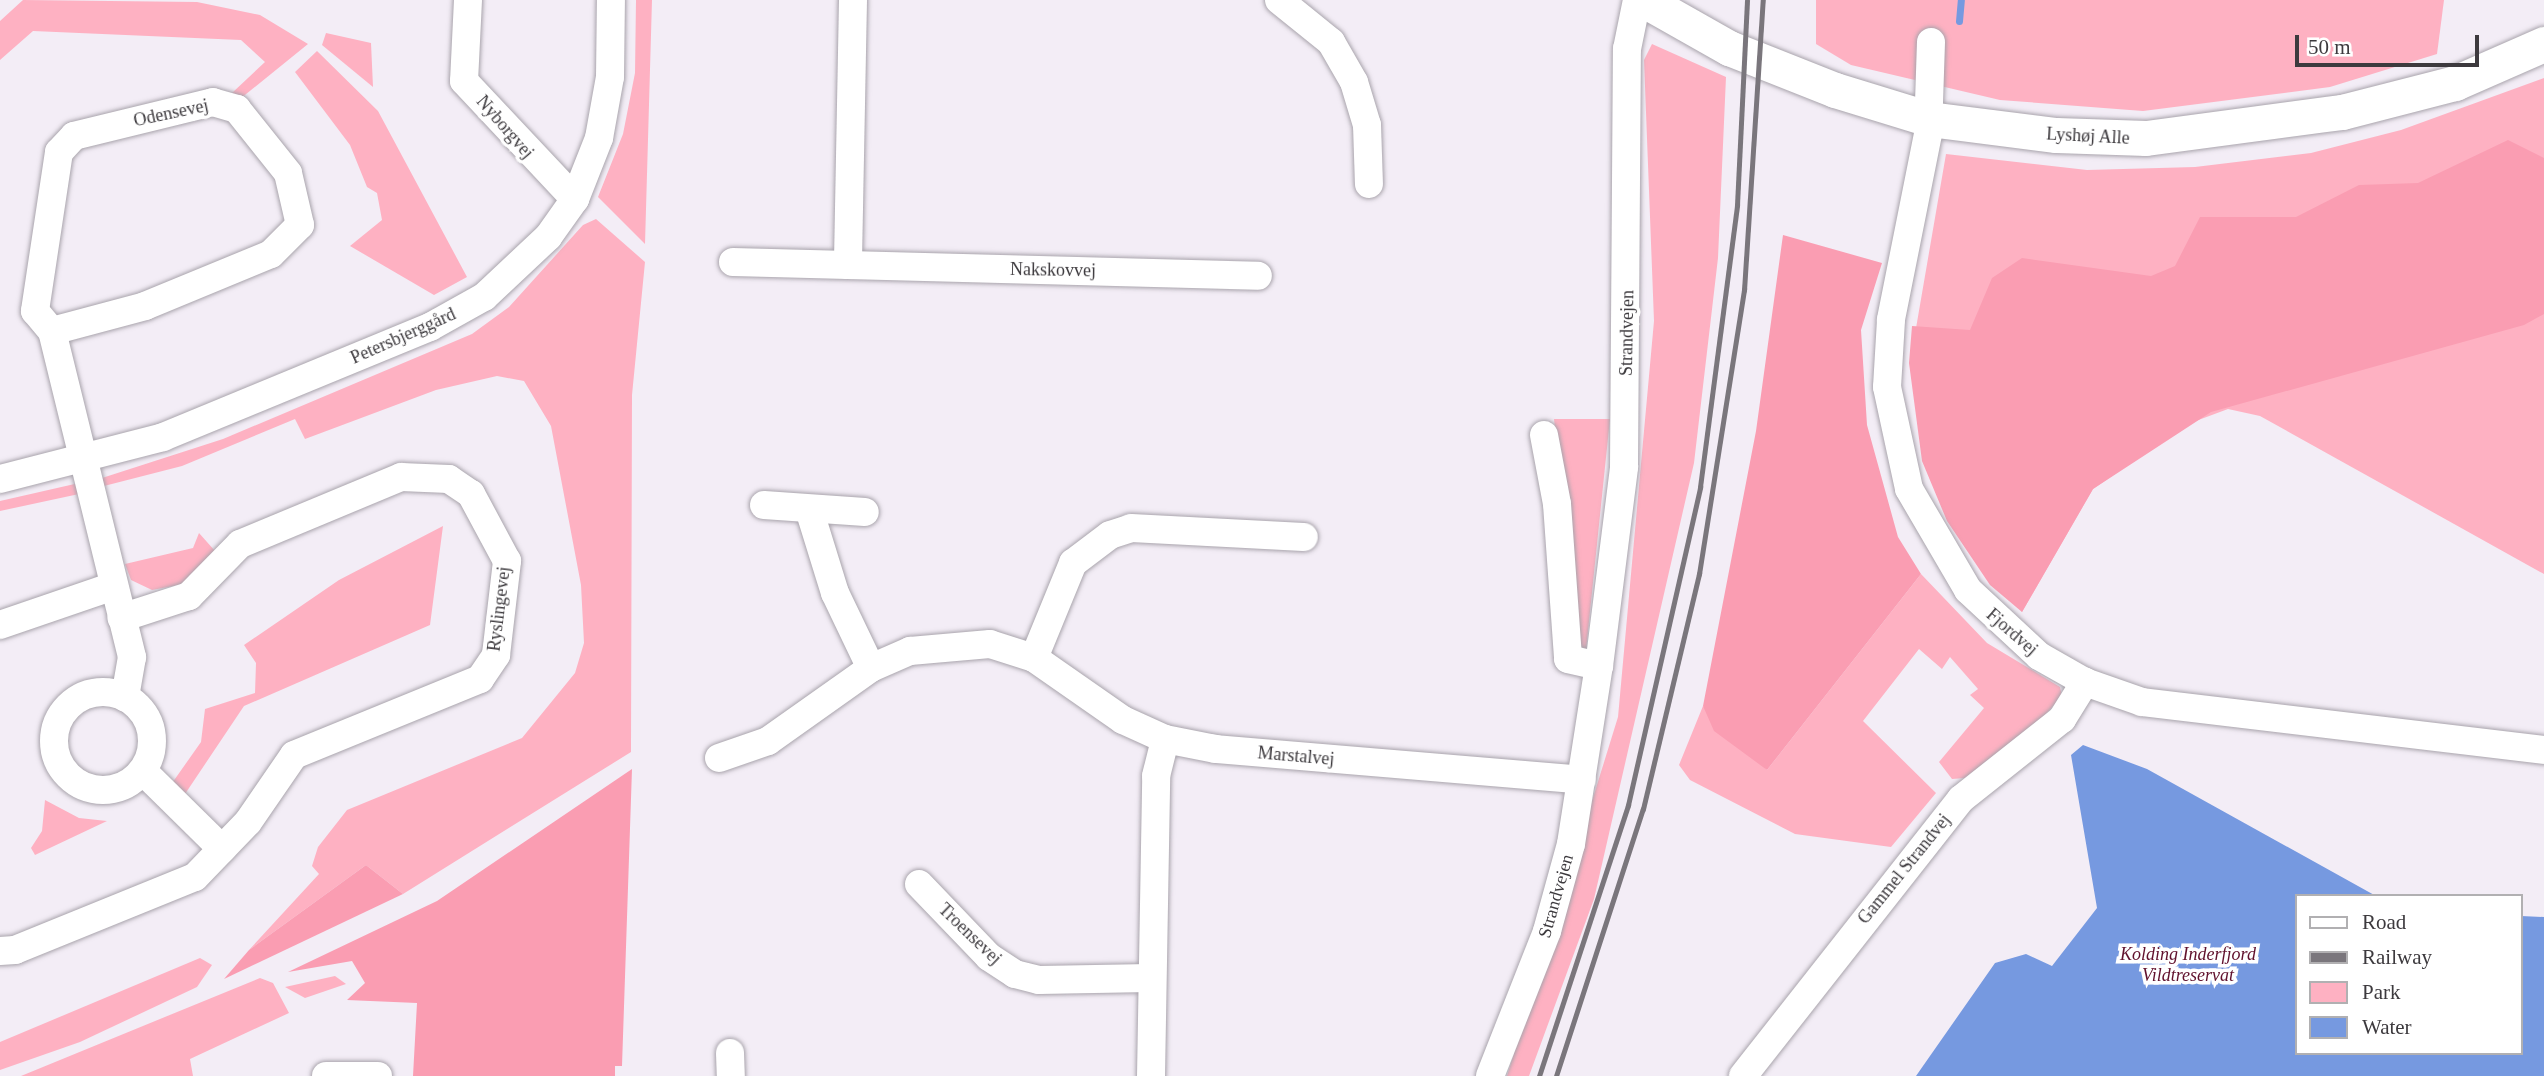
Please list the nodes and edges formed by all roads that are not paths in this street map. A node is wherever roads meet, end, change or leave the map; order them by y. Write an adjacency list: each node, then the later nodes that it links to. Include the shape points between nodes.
1 (468, 0): 11 (street, Nyborgvej, via 464,81)
2 (611, 0): 11 (street, Petersbjerggård, via 610,77 599,138)
3 (853, 0): 13 (street)
4 (1279, 0): 10 (street, via 1331,42 1354,82 1367,125)
5 (1637, 0): 27 (street, Strandvejen, via 1626,50 1624,467)
6 (1644, 0): 9 (street, Lyshøj Alle, via 1730,48)
7 (1931, 42): 9 (street, Fjordvej)
8 (2544, 44): 9 (street, Lyshøj Alle, via 2455,83 2244,130 2133,138)
9 (1929, 119): 29 (street, Fjordvej, via 1891,320 1887,387 1909,489 1968,590 2039,656)
10 (1369, 184)
11 (575, 199): 17 (street, Petersbjerggård, via 516,271 429,327 163,437)
12 (733, 262): 13 (street, Nakskovvej)
13 (848, 265): 14 (street, Nakskovvej)
14 (1258, 275)
15 (52, 331): 15 (street, Odensevej, via 145,306 271,254 300,225 288,173 237,109 213,102 74,136 59,152 35,311); 17 (street, Odensevej)
16 (1544, 435): 27 (street, via 1557,505 1568,659)
17 (82, 460): 18 (street, Petersbjerggård); 23 (street)
18 (0, 480)
19 (764, 505): 20 (street)
20 (808, 509): 21 (street); 28 (street, via 835,593)
21 (865, 512)
22 (1304, 537): 26 (street, via 1131,528 1110,534 1073,563)
23 (111, 587): 24 (street); 25 (street)
24 (121, 618): 30 (street, via 132,657); 36 (street, Ryslingevej, via 189,596 240,544 401,477 449,479 488,515 507,561 496,655 480,679 294,755)
25 (0, 625)
26 (1034, 658): 28 (street, Marstalvej, via 990,644 947,644); 31 (street, Marstalvej, via 1123,720)
27 (1599, 666): 35 (street, Strandvejen)
28 (871, 668): 33 (street, Marstalvej, via 768,741)
29 (2085, 682): 32 (street, Fjordvej, via 2178,708); 44 (street, Gammel Strandvej, via 2062,719 1961,799)
30 (125, 697): 34 (street, via 152,730); 34 (street, via 97,692 72,703 54,744 69,777 89,788 121,787)
31 (1165, 738): 35 (street, Marstalvej, via 1216,749); 39 (street, via 1156,776)
32 (2544, 750)
33 (719, 758)
34 (143, 771): 36 (street)
35 (1582, 780): 43 (street, Strandvejen, via 1547,931)
36 (222, 849): 38 (street, Ryslingevej, via 195,877)
37 (919, 884): 39 (street, Troensevej, via 989,957 1015,974 1039,980)
38 (0, 951)
39 (1150, 978): 42 (street)
40 (326, 1076): 41 (street)
41 (378, 1076)
42 (1151, 1076)
43 (1490, 1076)
44 (1743, 1076)

